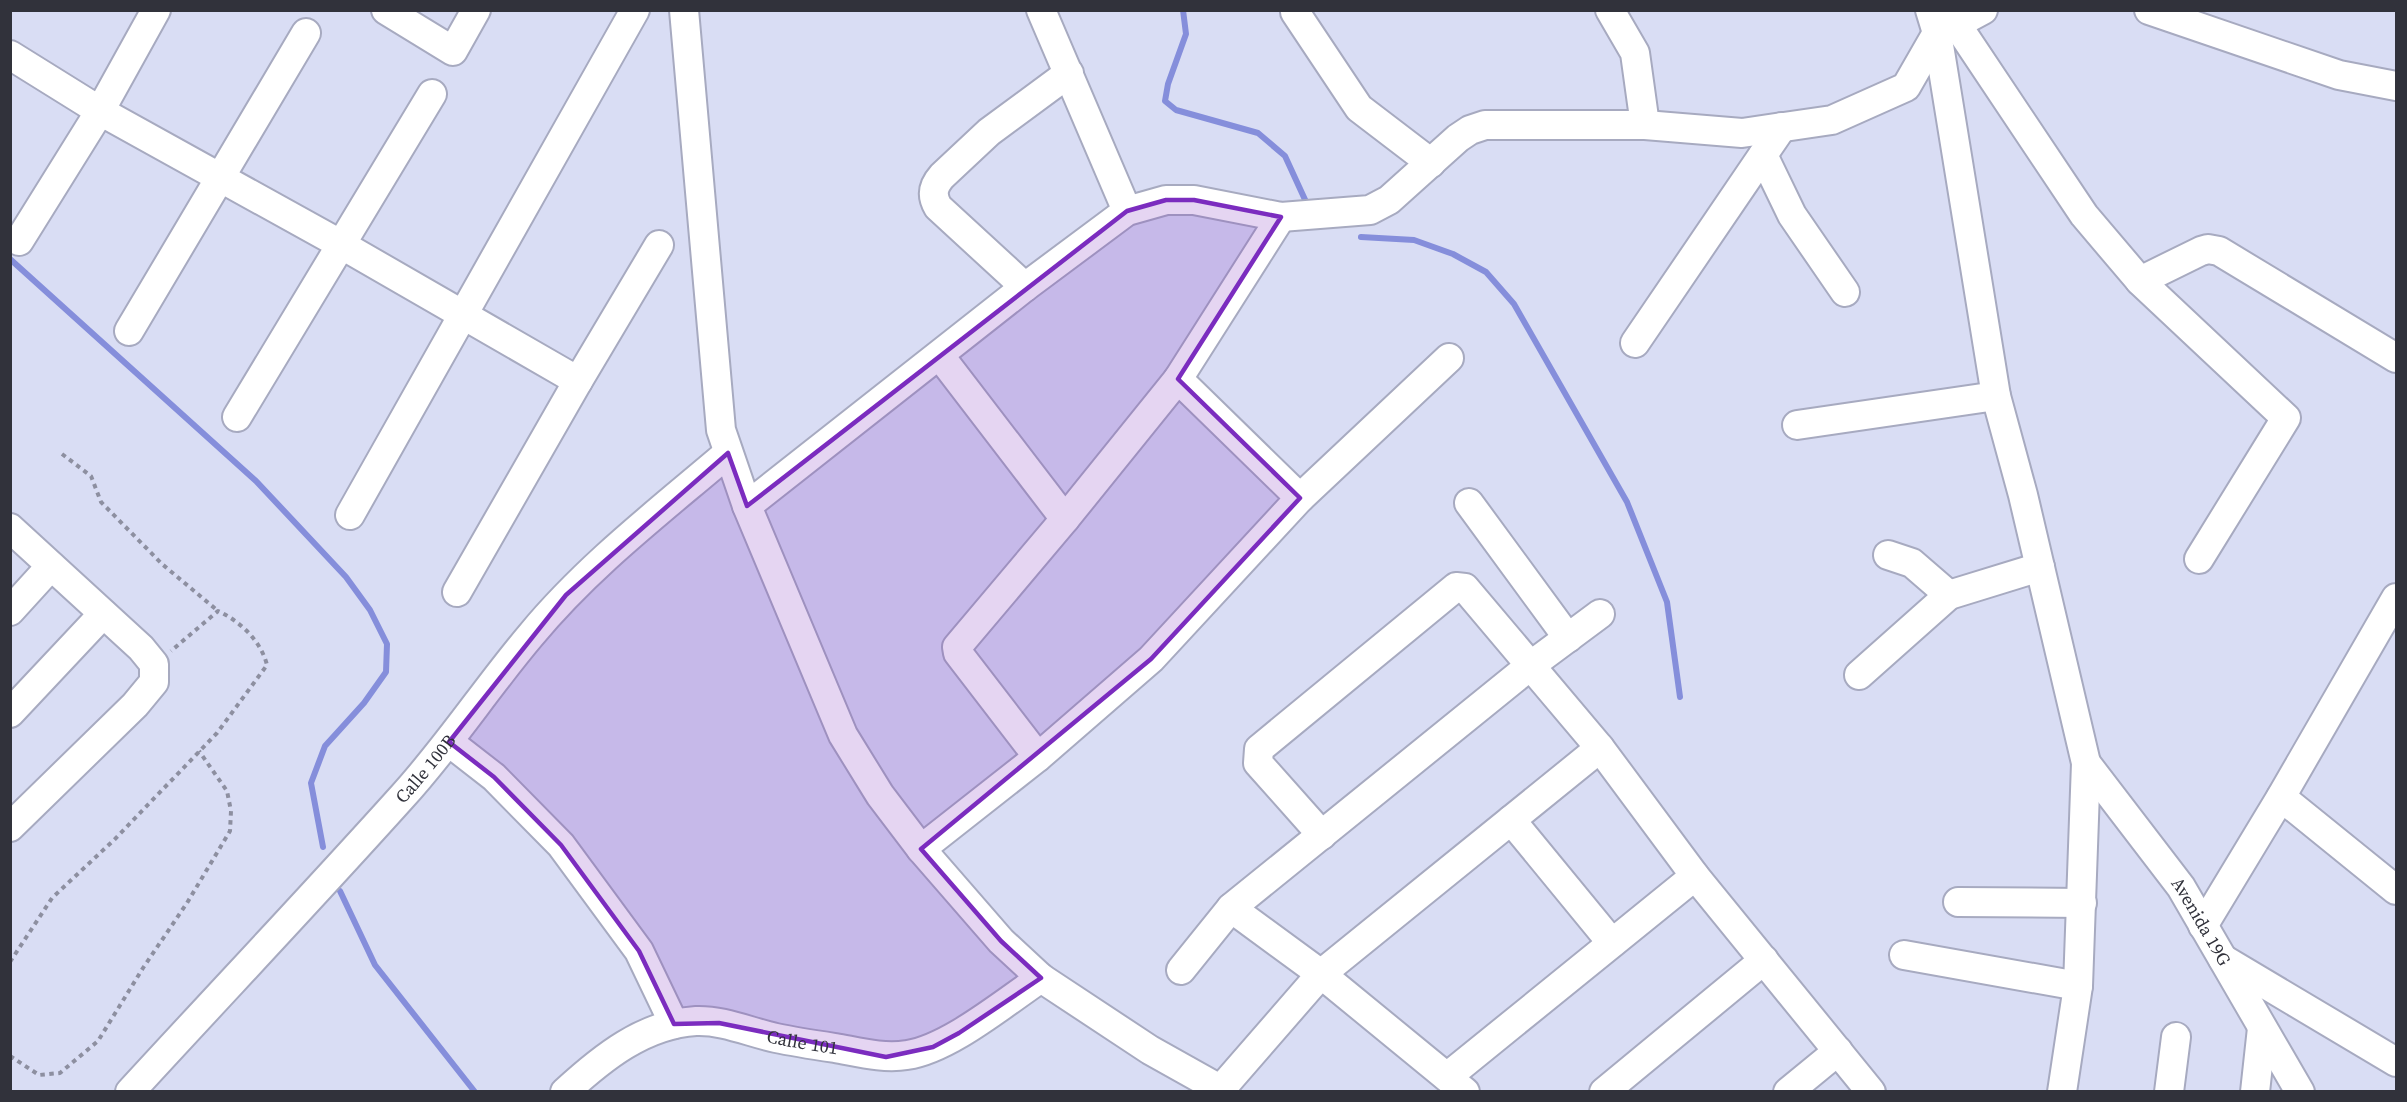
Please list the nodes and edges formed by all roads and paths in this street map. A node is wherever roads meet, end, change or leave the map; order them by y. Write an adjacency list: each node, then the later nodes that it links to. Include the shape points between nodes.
1 (156, 10): 17 (street)
2 (386, 10): 3 (street, via 453,51)
3 (476, 10)
4 (635, 10): 31 (street)
5 (684, 10): 42 (street, via 721,430)
6 (1041, 10): 14 (street)
7 (1610, 10): 18 (street, via 1635,53)
8 (1983, 10): 11 (street)
9 (2149, 10): 15 (street, via 2339,75)
10 (1295, 12): 21 (street, via 1359,108)
11 (1943, 20): 19 (street, via 1906,87 1832,120); 28 (street, via 2084,216); 39 (street)
12 (306, 33): 22 (street)
13 (10, 55): 17 (street)
14 (1069, 73): 23 (street); 29 (street, via 989,132 942,176 933,192 939,207)
15 (2397, 86)
16 (432, 94): 26 (street)
17 (100, 111): 22 (street); 25 (street)
18 (1645, 125): 19 (street, via 1742,133); 21 (street, via 1485,125 1458,138)
19 (1782, 127): 20 (street)
20 (1763, 155): 30 (street, via 1792,215); 33 (street)
21 (1431, 163): 24 (street, via 1389,200 1370,210)
22 (219, 178): 26 (street); 32 (street)
23 (1127, 211): 24 (street, via 1166,200 1194,200); 29 (street)
24 (1281, 218): 37 (street)
25 (19, 241)
26 (342, 245): 31 (street); 40 (street)
27 (659, 245): 38 (street)
28 (2140, 281): 36 (street, via 2201,251 2219,251); 51 (street, via 2286,418)
29 (1025, 287): 34 (street)
30 (1845, 292)
31 (463, 313): 38 (street); 47 (street)
32 (129, 331)
33 (1635, 343)
34 (940, 356): 46 (street); 48 (street)
35 (1449, 358): 44 (street)
36 (2397, 358)
37 (1178, 379): 44 (street); 48 (street)
38 (578, 381): 54 (street)
39 (1996, 396): 41 (street); 53 (street)
40 (237, 417)
41 (1797, 425)
42 (728, 453): 46 (street); 66 (street, Calle 100B, via 566,595 530,635)
43 (62, 454): 58 (path, via 92,476 101,502)
44 (1300, 498): 69 (street, via 1157,654)
45 (1469, 503): 61 (street)
46 (747, 506): 75 (street, via 843,735 880,795)
47 (350, 515)
48 (1065, 519): 69 (street, via 957,647)
49 (10, 528): 52 (street)
50 (1888, 555): 55 (street, via 1912,563)
51 (2199, 558)
52 (51, 566): 57 (street); 59 (street)
53 (2040, 567): 55 (street); 70 (street)
54 (457, 592)
55 (1949, 595): 64 (street)
56 (2397, 598): 71 (street)
57 (10, 611)
58 (218, 611): 62 (path); 68 (path, via 232,617 254,640 267,665)
59 (103, 614): 62 (street); 65 (street)
60 (1600, 614): 61 (street)
61 (1568, 638): 63 (street)
62 (154, 664): 73 (street, via 154,682 135,705)
63 (1530, 666): 67 (street); 74 (street); 74 (street, via 1465,588 1456,586 1259,749 1258,764)
64 (1859, 675)
65 (10, 712)
66 (448, 742): 91 (street, via 494,777 561,845 639,951); 99 (street, Calle 100B, via 403,797)
67 (1600, 748): 72 (street); 76 (street)
68 (199, 751): 86 (path, via 52,898); 95 (path, via 227,791 231,831 187,903 98,1041 60,1073 39,1076)
69 (1038, 757): 75 (street)
70 (2086, 763): 79 (street); 81 (street, Avenida 19G, via 2181,887)
71 (2281, 797): 77 (street); 81 (street)
72 (1511, 820): 82 (street); 88 (street)
73 (10, 827)
74 (1322, 835): 80 (street)
75 (921, 849): 89 (street, via 1001,941)
76 (1695, 876): 82 (street); 85 (street)
77 (2397, 890)
78 (1958, 902): 79 (street)
79 (2082, 903): 90 (street)
80 (1231, 908): 87 (street); 88 (street)
81 (2203, 926): 84 (street, Avenida 19G)
82 (1612, 943): 97 (street)
83 (1904, 955): 90 (street)
84 (2221, 958): 92 (street, Avenida 19G); 96 (street)
85 (1764, 960): 94 (street); 101 (street)
86 (10, 962)
87 (1181, 970)
88 (1321, 974): 97 (street); 98 (street)
89 (1041, 978): 91 (street, Calle 101, via 959,1033 909,1055 886,1057 775,1038 719,1023); 98 (street, via 1150,1050)
90 (2078, 986): 104 (street)
91 (674, 1024): 100 (street, Calle 101, via 624,1045 595,1064)
92 (2262, 1028): 106 (street); 107 (street, Avenida 19G)
93 (2176, 1037): 105 (street)
94 (1839, 1050): 102 (street); 103 (street)
95 (10, 1056)
96 (2397, 1062)
97 (1456, 1084)
98 (1223, 1090)
99 (130, 1092)
100 (565, 1092)
101 (1604, 1092)
102 (1788, 1092)
103 (1871, 1092)
104 (2062, 1092)
105 (2169, 1092)
106 (2255, 1092)
107 (2300, 1092)

